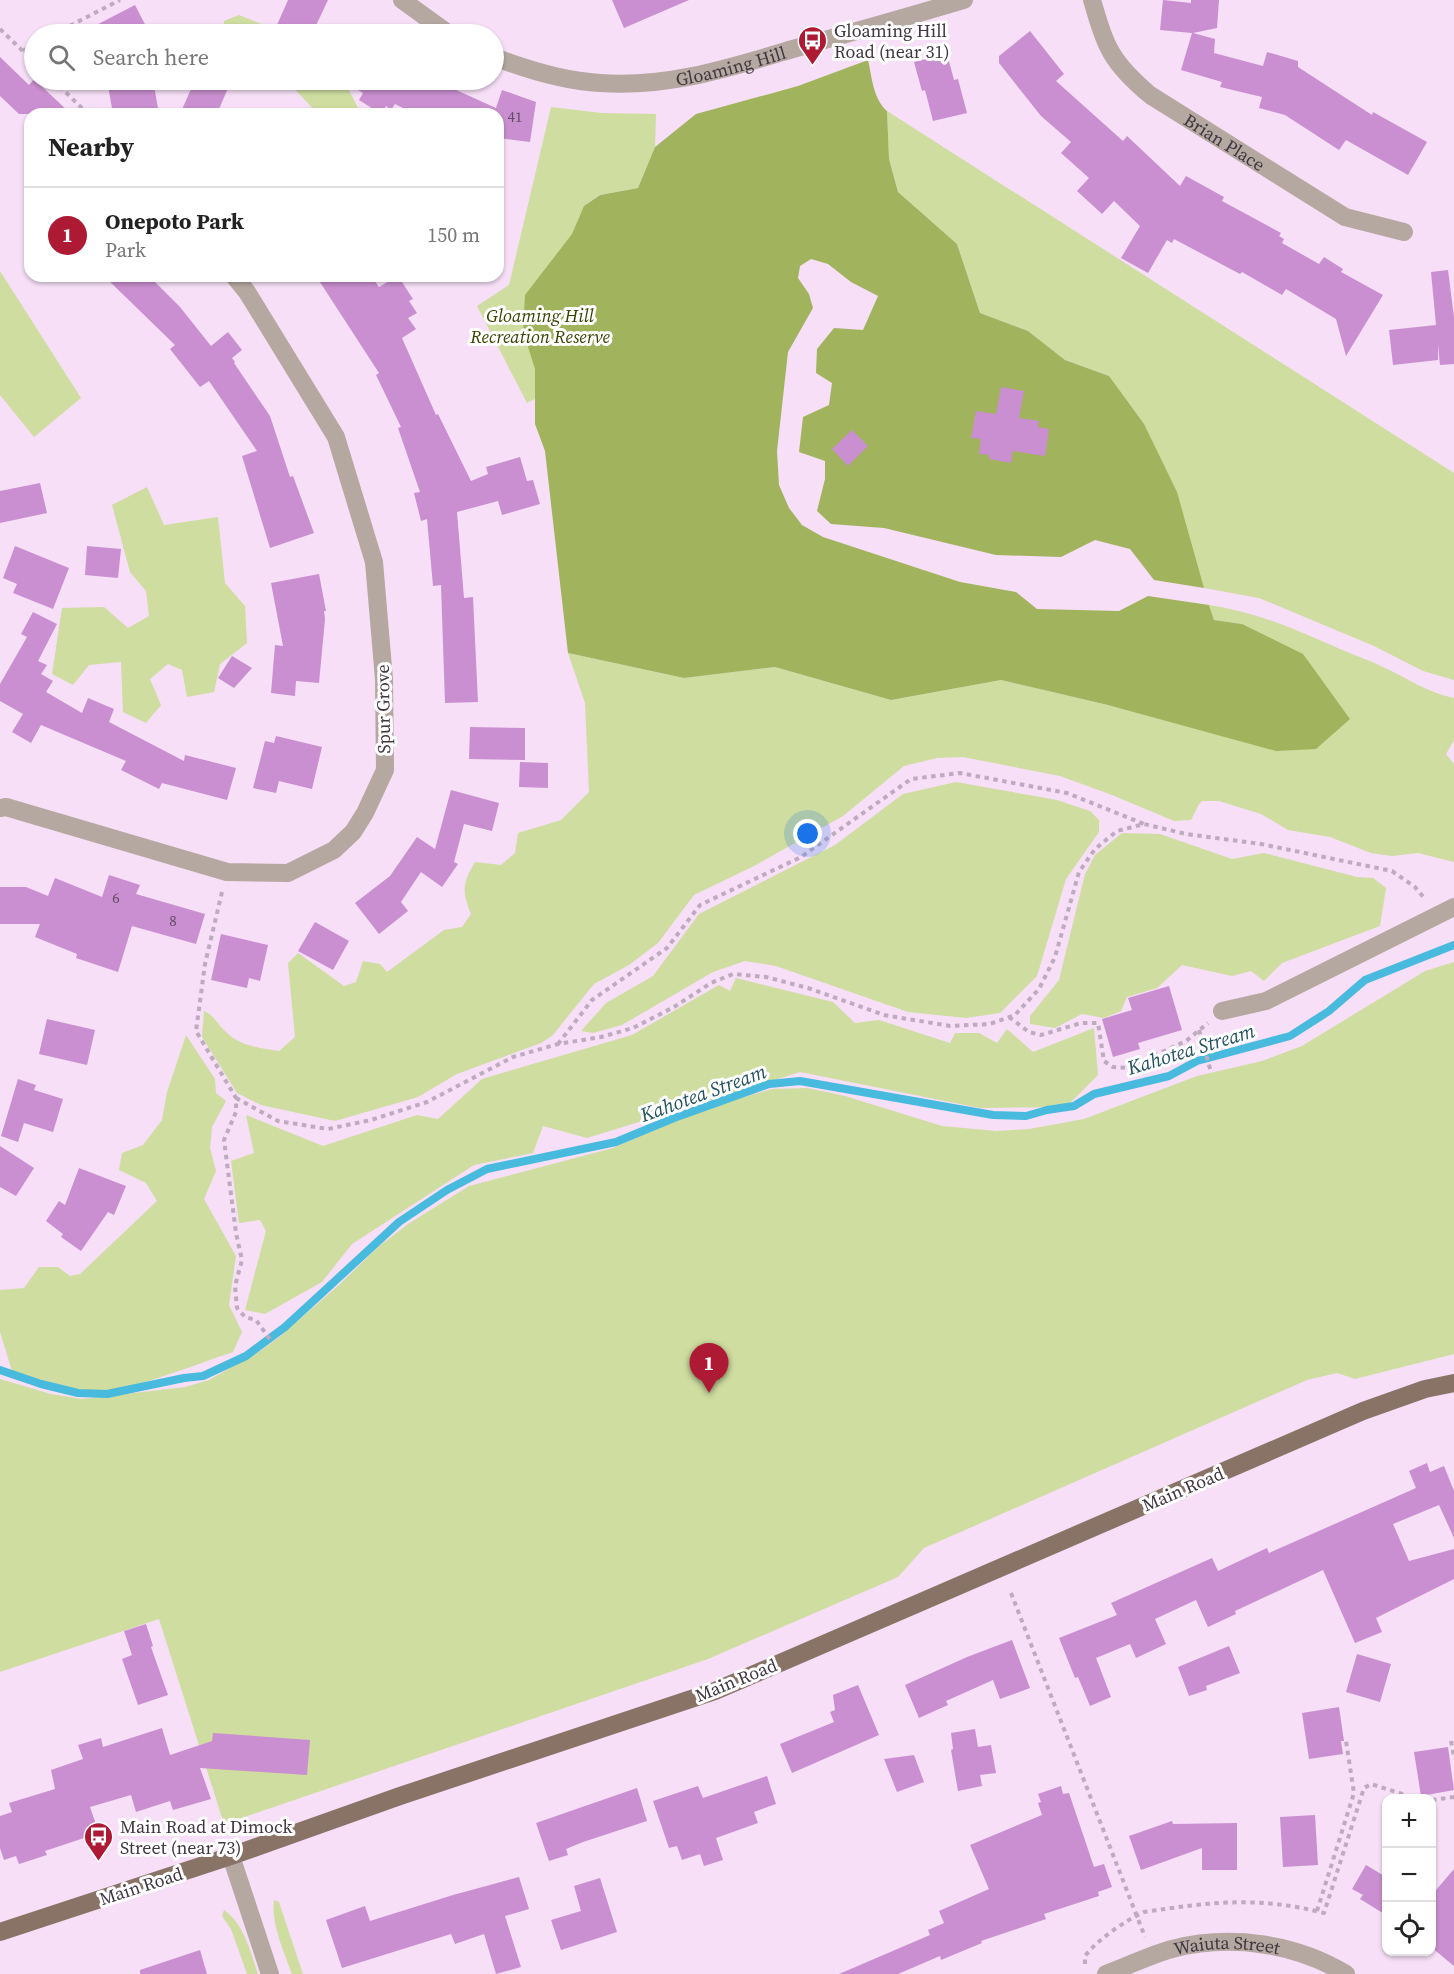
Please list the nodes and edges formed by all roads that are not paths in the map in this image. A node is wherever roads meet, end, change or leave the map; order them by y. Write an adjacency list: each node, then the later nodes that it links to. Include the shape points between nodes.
1 (402, 0): 4 (street)
2 (964, 0): 5 (street, Gloaming Hill, via 700,76 642,84 565,79)
3 (1092, 0): 6 (street, Brian Place, via 1114,59 1150,95 1345,217)
4 (435, 24)
5 (504, 61)
6 (1404, 232)
7 (239, 282): 8 (street, Spur Grove, via 336,437 374,562 384,679 385,770 353,832 334,850 288,873 227,872)
8 (0, 807)
9 (1446, 911): 10 (street, via 1266,1001)
10 (1222, 1011)
11 (1454, 1383): 12 (main road, Main Road, via 1362,1411 715,1691)
12 (231, 1856): 13 (main road, Main Road); 14 (street)
13 (0, 1932)
14 (270, 1974)
15 (1106, 1974): 16 (street, Waiuta Street, via 1171,1949 1242,1942 1308,1956)
16 (1346, 1974)

